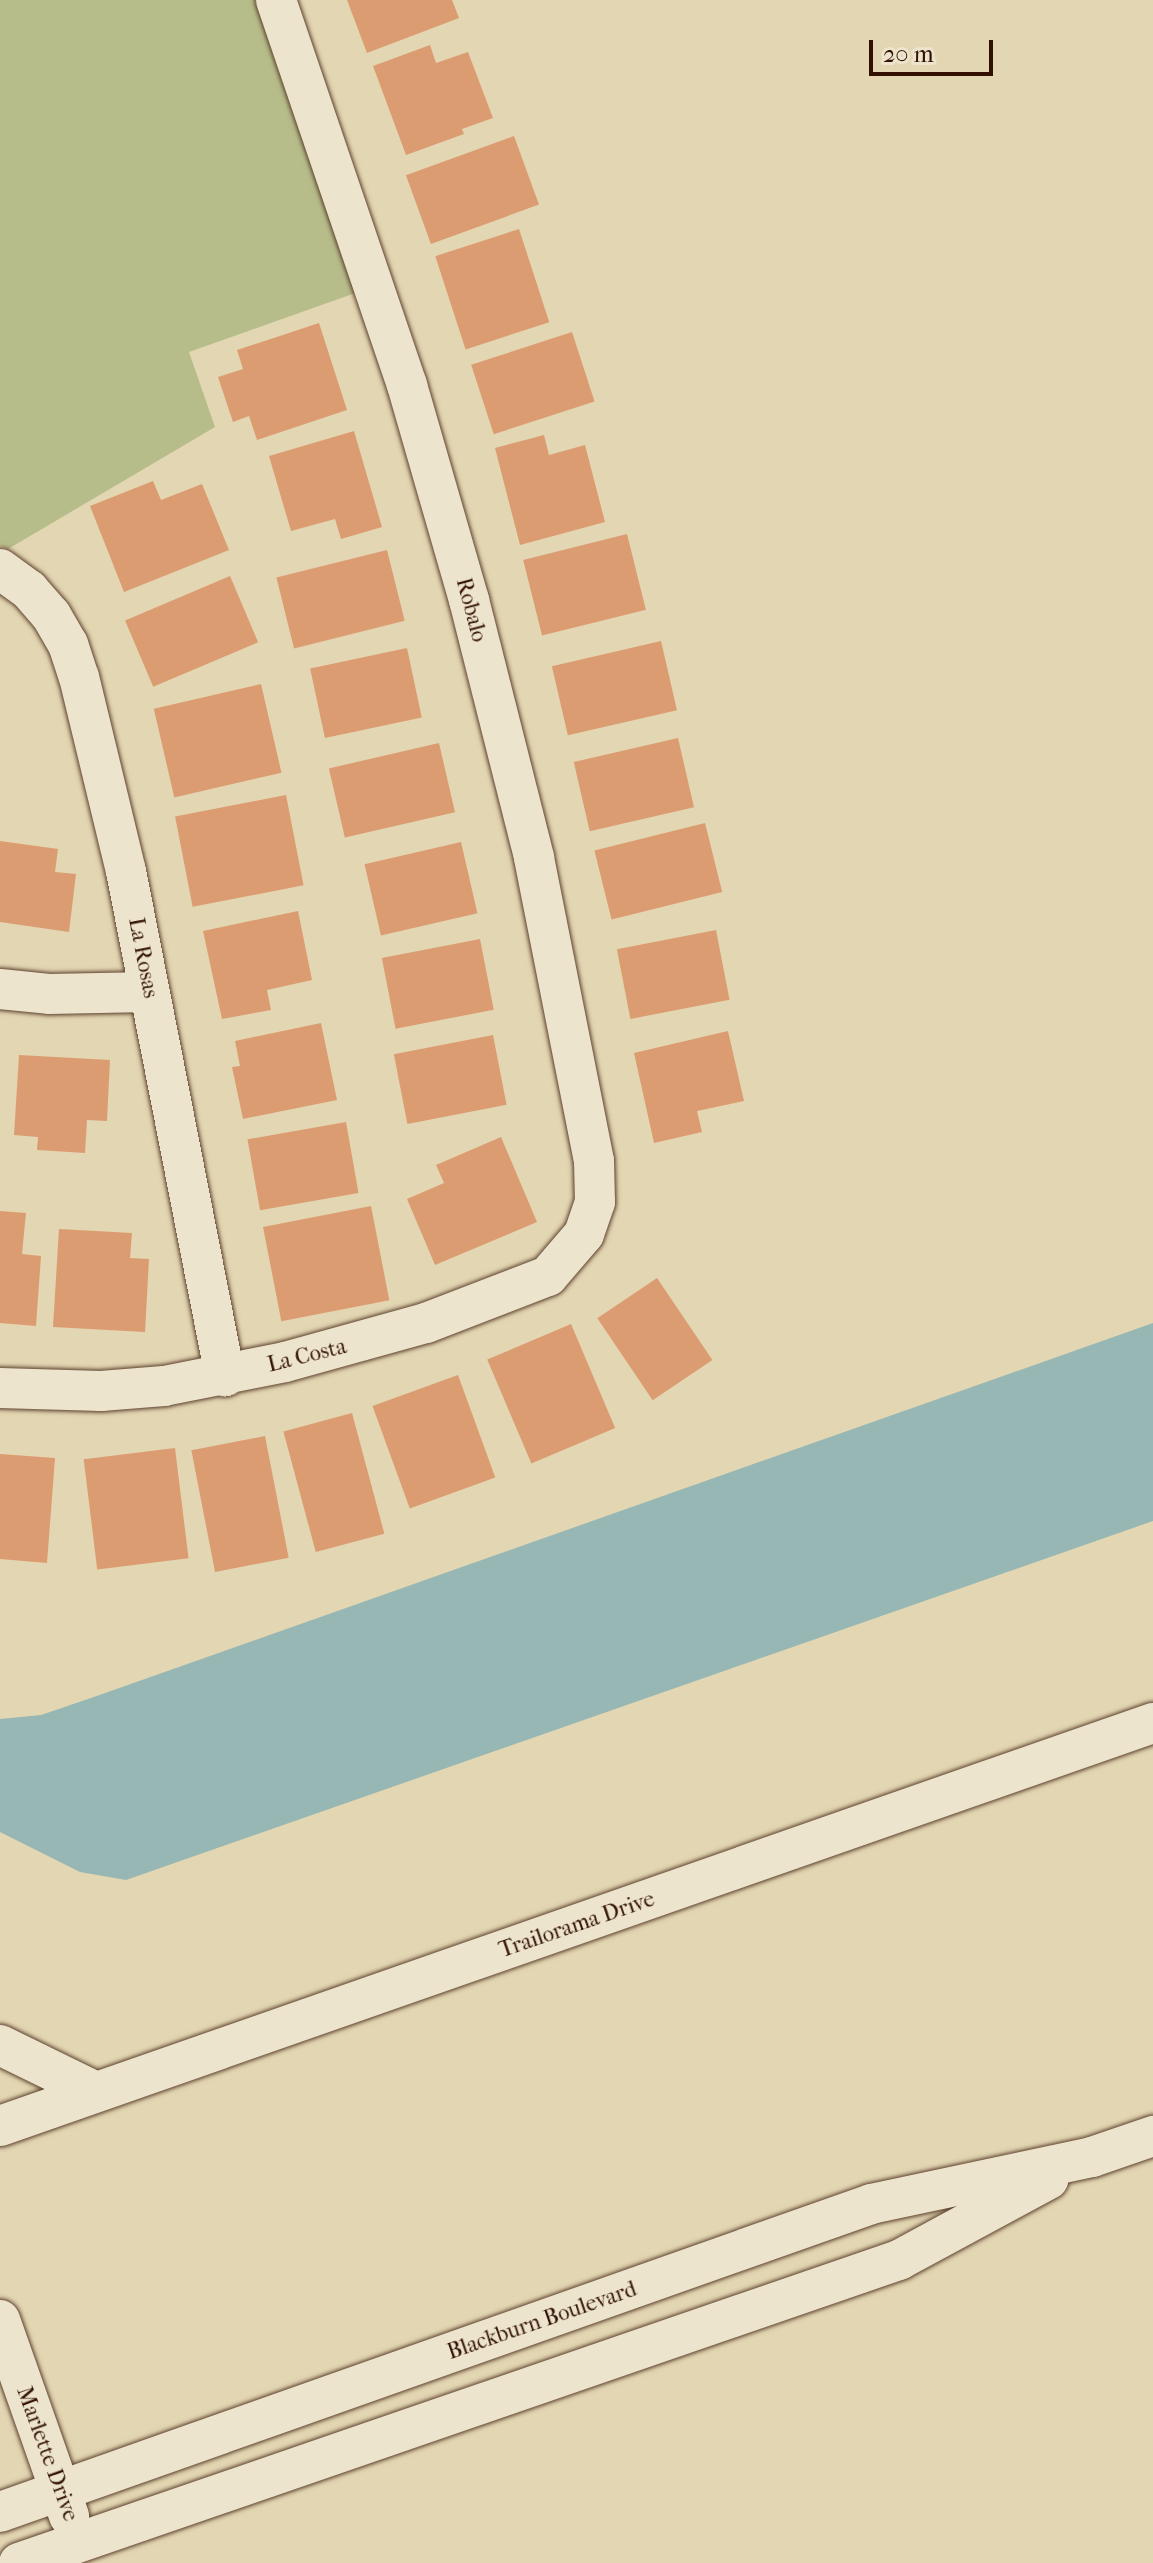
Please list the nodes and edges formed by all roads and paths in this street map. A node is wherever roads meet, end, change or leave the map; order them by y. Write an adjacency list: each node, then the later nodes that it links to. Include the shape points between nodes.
1 (276, 0): 5 (street, Robalo, via 407,385 469,600 534,857 594,1161 595,1202)
2 (0, 569): 4 (street, La Rosas, via 29,590 68,644 126,871)
3 (0, 989): 4 (street, via 49,994)
4 (149, 992): 6 (street, La Rosas)
5 (584, 1234): 6 (street, La Costa, via 561,1264 533,1283 426,1323)
6 (225, 1376): 7 (street, La Costa, via 101,1391)
7 (0, 1388)
8 (1153, 1723): 10 (street, Trailorama Drive)
9 (0, 2045): 10 (street)
10 (96, 2092): 11 (street, Trailorama Drive)
11 (0, 2126)
12 (1153, 2136): 13 (street, Blackburn Boulevard)
13 (1092, 2157): 15 (street, Blackburn Boulevard, via 871,2204); 17 (street, Blackburn Boulevard, via 899,2260)
14 (0, 2320): 15 (street, Marlette Drive)
15 (58, 2492): 16 (street, Blackburn Boulevard); 17 (street, Marlette Drive)
16 (0, 2512)
17 (80, 2541): 18 (street, Blackburn Boulevard)
18 (19, 2563)

